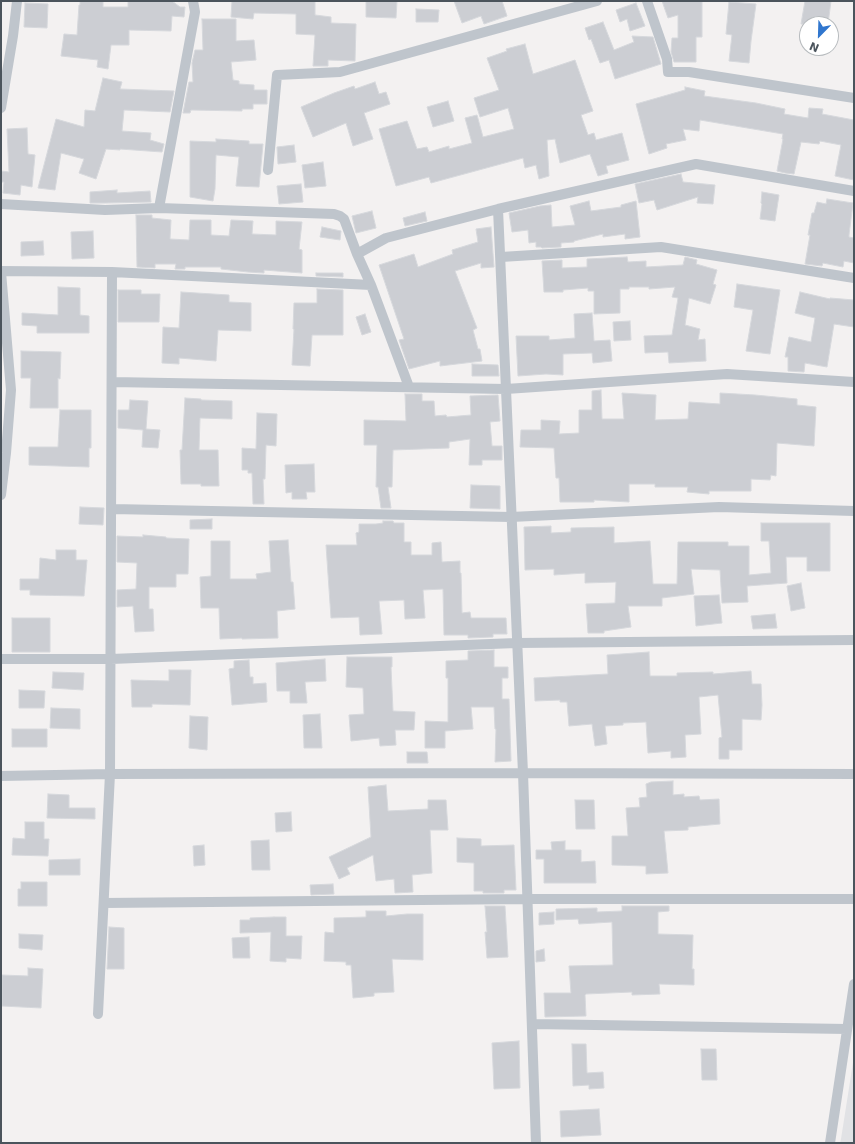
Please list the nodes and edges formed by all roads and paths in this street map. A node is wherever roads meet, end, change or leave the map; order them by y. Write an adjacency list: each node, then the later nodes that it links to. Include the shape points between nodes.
1 (17, 1): 6 (street)
2 (192, 1): 10 (street, via 195,12)
3 (597, 1): 7 (street, via 340,72 277,75)
4 (648, 1): 5 (street, via 667,59 668,72 689,72)
5 (854, 98)
6 (1, 108)
7 (268, 170)
8 (854, 191): 11 (street, via 696,164)
9 (1, 204): 10 (street, via 105,210)
10 (159, 208): 12 (street, via 340,216 344,219)
11 (498, 209): 12 (street, via 386,238); 13 (street)
12 (357, 254): 17 (street)
13 (501, 257): 16 (street, via 660,247); 21 (street)
14 (1, 272): 15 (street); 22 (street, via 10,390)
15 (112, 272): 17 (street); 18 (street)
16 (854, 278)
17 (370, 285): 20 (street)
18 (112, 382): 20 (street); 23 (street)
19 (854, 382): 21 (street, via 727,374)
20 (409, 387): 21 (street)
21 (506, 389): 25 (street)
22 (1, 495)
23 (112, 509): 25 (street); 29 (street)
24 (854, 511): 25 (street, via 719,507)
25 (511, 517): 27 (street)
26 (854, 640): 27 (street)
27 (516, 643): 29 (street); 30 (street)
28 (1, 659): 29 (street)
29 (111, 659): 31 (street)
30 (523, 773): 31 (street); 32 (street); 34 (street)
31 (110, 774): 33 (street); 36 (street)
32 (854, 774)
33 (1, 776)
34 (527, 899): 35 (street); 36 (street); 39 (street)
35 (854, 899)
36 (104, 903): 38 (street)
37 (854, 984): 40 (street)
38 (98, 1014)
39 (532, 1024): 40 (street); 41 (street)
40 (847, 1029): 42 (street)
41 (536, 1143)
42 (830, 1143)

